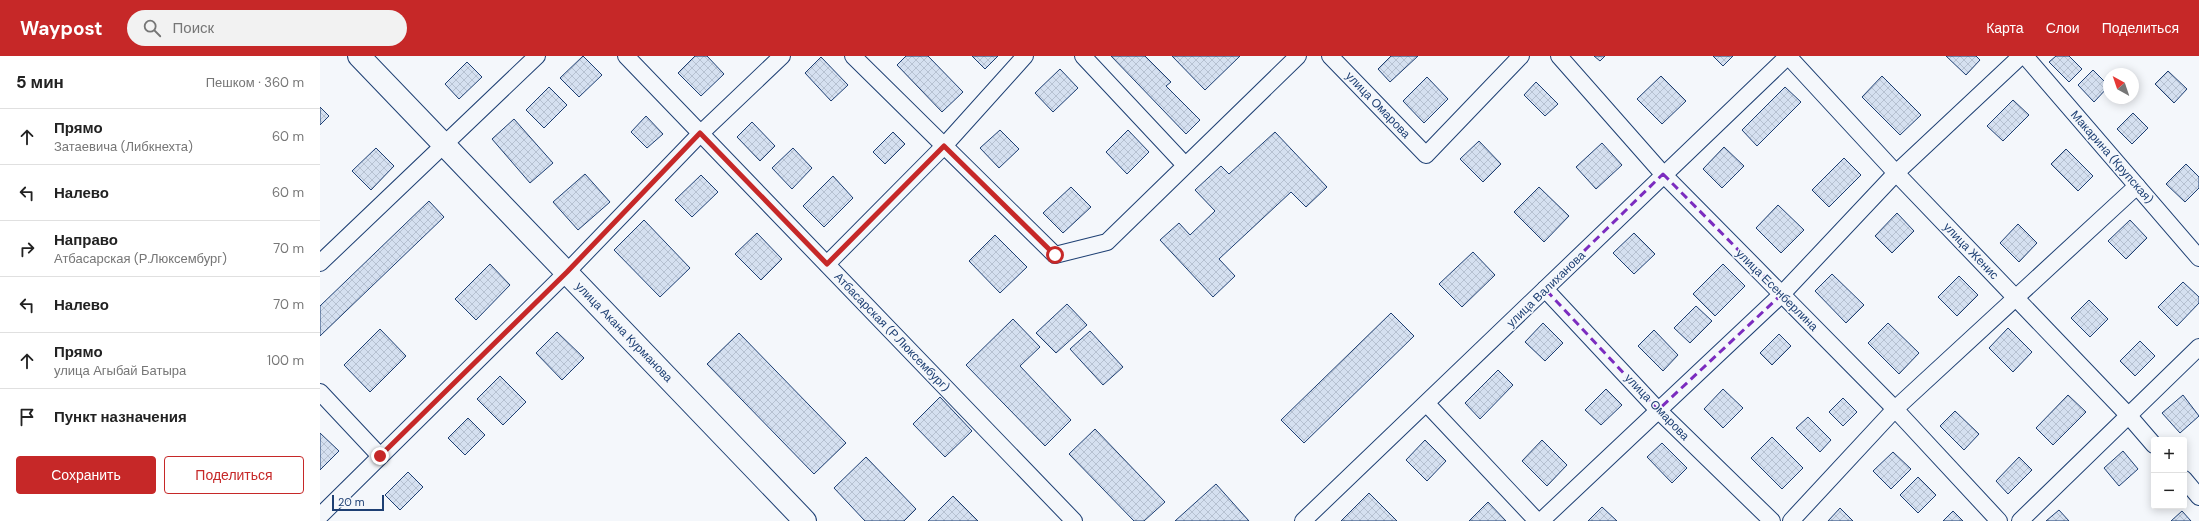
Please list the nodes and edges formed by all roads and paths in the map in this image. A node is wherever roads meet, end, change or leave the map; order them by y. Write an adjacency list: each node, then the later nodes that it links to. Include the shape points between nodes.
1 (359, 56): 16 (main road, улица Акана Курманова)
2 (537, 56): 16 (street)
3 (626, 56): 15 (street, Атбасарская (Р.Люксембург))
4 (782, 56): 15 (street)
5 (853, 56): 17 (street)
6 (1025, 56): 17 (street)
7 (1083, 56): 18 (street)
8 (1298, 56): 18 (street)
9 (1330, 56): 10 (street, улица Омарова, via 1426,155)
10 (1521, 56)
11 (1558, 56): 20 (street, улица Есенберлина)
12 (1788, 56): 19 (street, улица Женис); 20 (street, улица Валиханова)
13 (2021, 56): 19 (street)
14 (2025, 56): 21 (street, Макарина (Крупская))
15 (700, 133): 24 (street, Атбасарская (Р.Люксембург)); 25 (street)
16 (444, 145): 23 (street); 25 (main road, улица Акана Курманова)
17 (944, 146): 18 (street, via 1055,255 1107,242); 24 (street)
18 (1185, 165)
19 (1896, 173): 27 (street); 28 (street, улица Женис)
20 (1663, 174): 26 (street, улица Валиханова); 27 (street, улица Есенберлина)
21 (2136, 186): 22 (street, Макарина (Крупская)); 28 (street)
22 (2199, 258)
23 (320, 263)
24 (827, 264): 41 (street, Атбасарская (Р.Люксембург))
25 (567, 272): 36 (street); 40 (main road, улица Акана Курманова)
26 (1546, 289): 31 (street, улица Валиханова); 33 (street, улица Омарова)
27 (1782, 294): 32 (street, улица Есенберлина); 33 (street)
28 (2016, 298): 32 (street); 34 (street, улица Женис)
29 (2199, 347): 34 (street)
30 (320, 392): 36 (street)
31 (1427, 404): 42 (street, улица Валиханова); 43 (street)
32 (1895, 409): 46 (street); 47 (street, улица Есенберлина)
33 (1658, 410): 44 (street); 45 (street, улица Омарова)
34 (2129, 416): 35 (street, улица Женис); 48 (street)
35 (2151, 442)
36 (380, 456): 39 (street)
37 (2187, 483): 38 (street)
38 (2199, 497)
39 (320, 516)
40 (805, 521)
41 (1074, 521)
42 (1304, 521)
43 (1537, 521)
44 (1542, 521)
45 (1772, 521)
46 (1791, 521)
47 (1999, 521)
48 (2020, 521)

